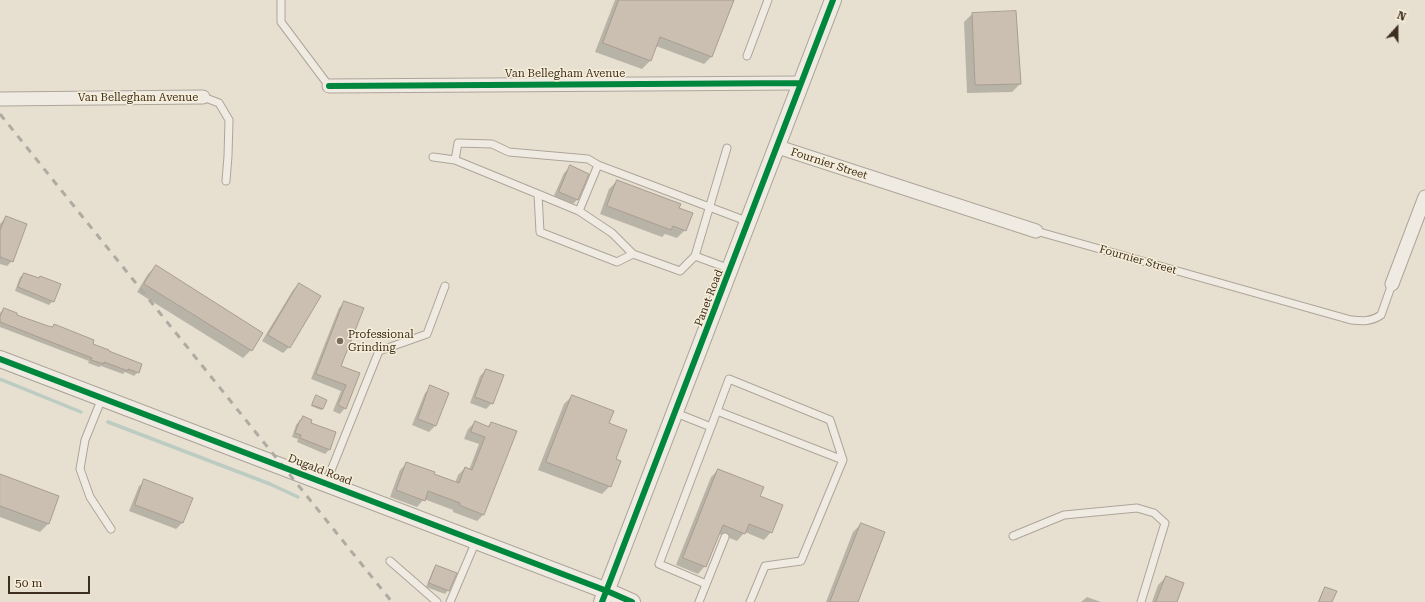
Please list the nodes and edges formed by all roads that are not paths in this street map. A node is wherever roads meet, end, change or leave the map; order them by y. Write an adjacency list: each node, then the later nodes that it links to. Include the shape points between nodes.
1 (281, 0): 6 (lane, via 280,22)
2 (768, 0): 4 (lane)
3 (833, 0): 5 (street, Panet Road)
4 (747, 56)
5 (801, 83): 6 (street, Van Bellegham Avenue); 9 (street, Panet Road)
6 (329, 86)
7 (203, 97): 8 (street, Van Bellegham Avenue); 14 (lane, Van Bellegham Avenue, via 219,103 228,120)
8 (0, 100)
9 (778, 147): 19 (street, Panet Road); 20 (street, Fournier Street)
10 (727, 148): 17 (lane)
11 (433, 157): 12 (lane)
12 (455, 160): 13 (lane, via 458,143 492,144 509,152 588,160); 15 (lane)
13 (598, 165): 17 (lane); 18 (lane)
14 (226, 181)
15 (538, 194): 18 (lane); 21 (lane, via 540,232 617,262)
16 (1425, 197): 24 (street, Fournier Street)
17 (709, 206): 19 (lane); 22 (lane)
18 (579, 211): 21 (lane, via 612,232)
19 (749, 222): 23 (street, Panet Road)
20 (1036, 231): 24 (lane, Fournier Street, via 1350,320 1371,320 1381,315)
21 (633, 254): 22 (lane, via 680,271)
22 (694, 256): 23 (lane)
23 (731, 270): 29 (street, Panet Road)
24 (1392, 284)
25 (445, 286): 32 (lane, via 427,334 379,351)
26 (0, 359): 27 (street, Dugald Road)
27 (102, 398): 32 (street, Dugald Road); 33 (lane, via 85,440 80,469 90,496)
28 (717, 411): 30 (lane); 31 (lane); 31 (lane, via 729,379 830,420)
29 (676, 413): 30 (lane); 39 (street, Panet Road)
30 (710, 427): 38 (lane, via 660,564)
31 (843, 460): 44 (lane, via 802,561 765,566)
32 (326, 483): 36 (street, Dugald Road)
33 (111, 529)
34 (1013, 536): 45 (lane, via 1064,516 1137,508 1154,513 1165,523)
35 (725, 537): 38 (lane)
36 (476, 541): 39 (street, Dugald Road); 41 (lane)
37 (390, 561): 40 (lane)
38 (706, 584): 43 (lane)
39 (605, 596): 42 (street, Dugald Road)
40 (437, 602)
41 (450, 602)
42 (632, 602)
43 (699, 602)
44 (750, 602)
45 (1141, 602)

